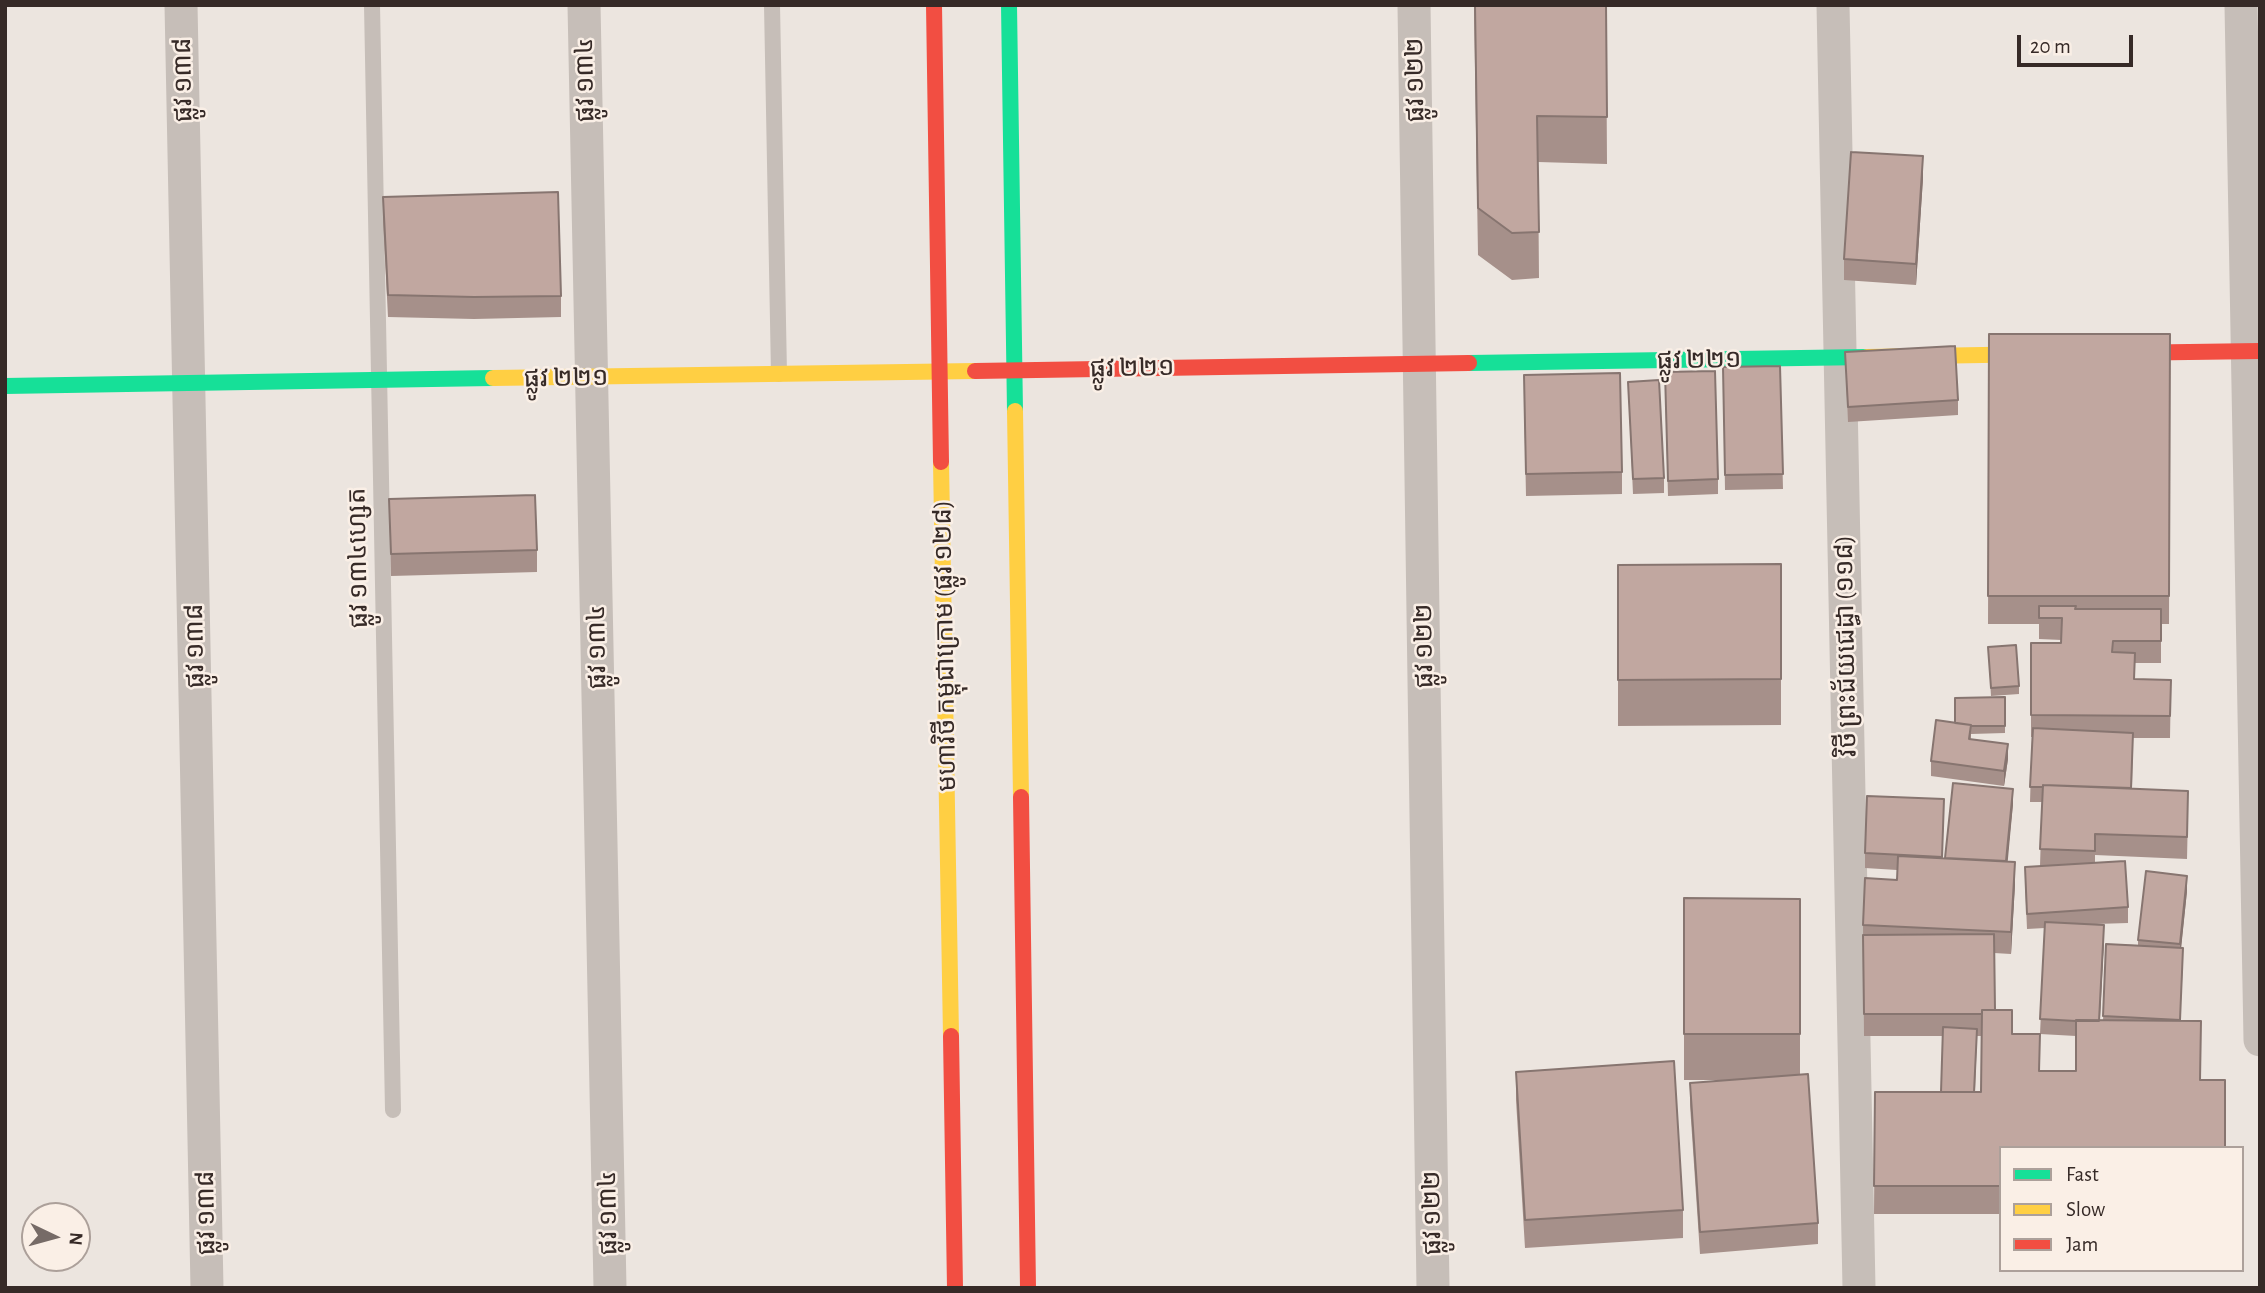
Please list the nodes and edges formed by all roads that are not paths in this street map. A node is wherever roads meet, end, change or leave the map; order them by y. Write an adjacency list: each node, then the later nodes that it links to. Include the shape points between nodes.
1 (181, 5): 20 (street, ផ្លូវ ១៣៨)
2 (372, 5): 19 (lane, ផ្លូវ ១៣៤ហ្សេត)
3 (584, 5): 18 (street, ផ្លូវ ១៣៤)
4 (772, 5): 17 (lane)
5 (934, 5): 16 (main road, មហាវិថី កម្ពុជាក្រោម (ផ្លូវ ១២៨))
6 (1009, 5): 15 (main road)
7 (1414, 5): 14 (street, ផ្លូវ ១២២)
8 (1833, 5): 13 (street, វិថី ព្រះជ័យជេដ្ធា (១១៨))
9 (2241, 5): 10 (street)
10 (2254, 351): 11 (main road); 22 (street)
11 (2098, 353)
12 (2057, 354): 13 (main road, ផ្លូវ ២២១)
13 (1840, 358): 14 (main road, ផ្លូវ ២២១); 29 (street, វិថី ព្រះជ័យជេដ្ធា (១១៨))
14 (1420, 364): 15 (main road, ផ្លូវ ២២១); 28 (street, ផ្លូវ ១២២)
15 (1015, 370): 16 (main road, ផ្លូវ ២២១); 27 (main road)
16 (940, 372): 17 (main road, ផ្លូវ ២២១); 26 (main road, មហាវិថី កម្ពុជាក្រោម (ផ្លូវ ១២៨))
17 (779, 374): 18 (main road, ផ្លូវ ២២១)
18 (591, 377): 19 (main road, ផ្លូវ ២២១); 25 (street, ផ្លូវ ១៣៤)
19 (379, 381): 20 (main road, ផ្លូវ ២២១); 23 (lane, ផ្លូវ ១៣៤ហ្សេត)
20 (189, 384): 21 (main road, ផ្លូវ ២២១); 24 (street, ផ្លូវ ១៣៨)
21 (5, 386)
22 (2260, 1040)
23 (393, 1110)
24 (207, 1288)
25 (610, 1288)
26 (956, 1288)
27 (1028, 1288)
28 (1433, 1288)
29 (1859, 1288)

